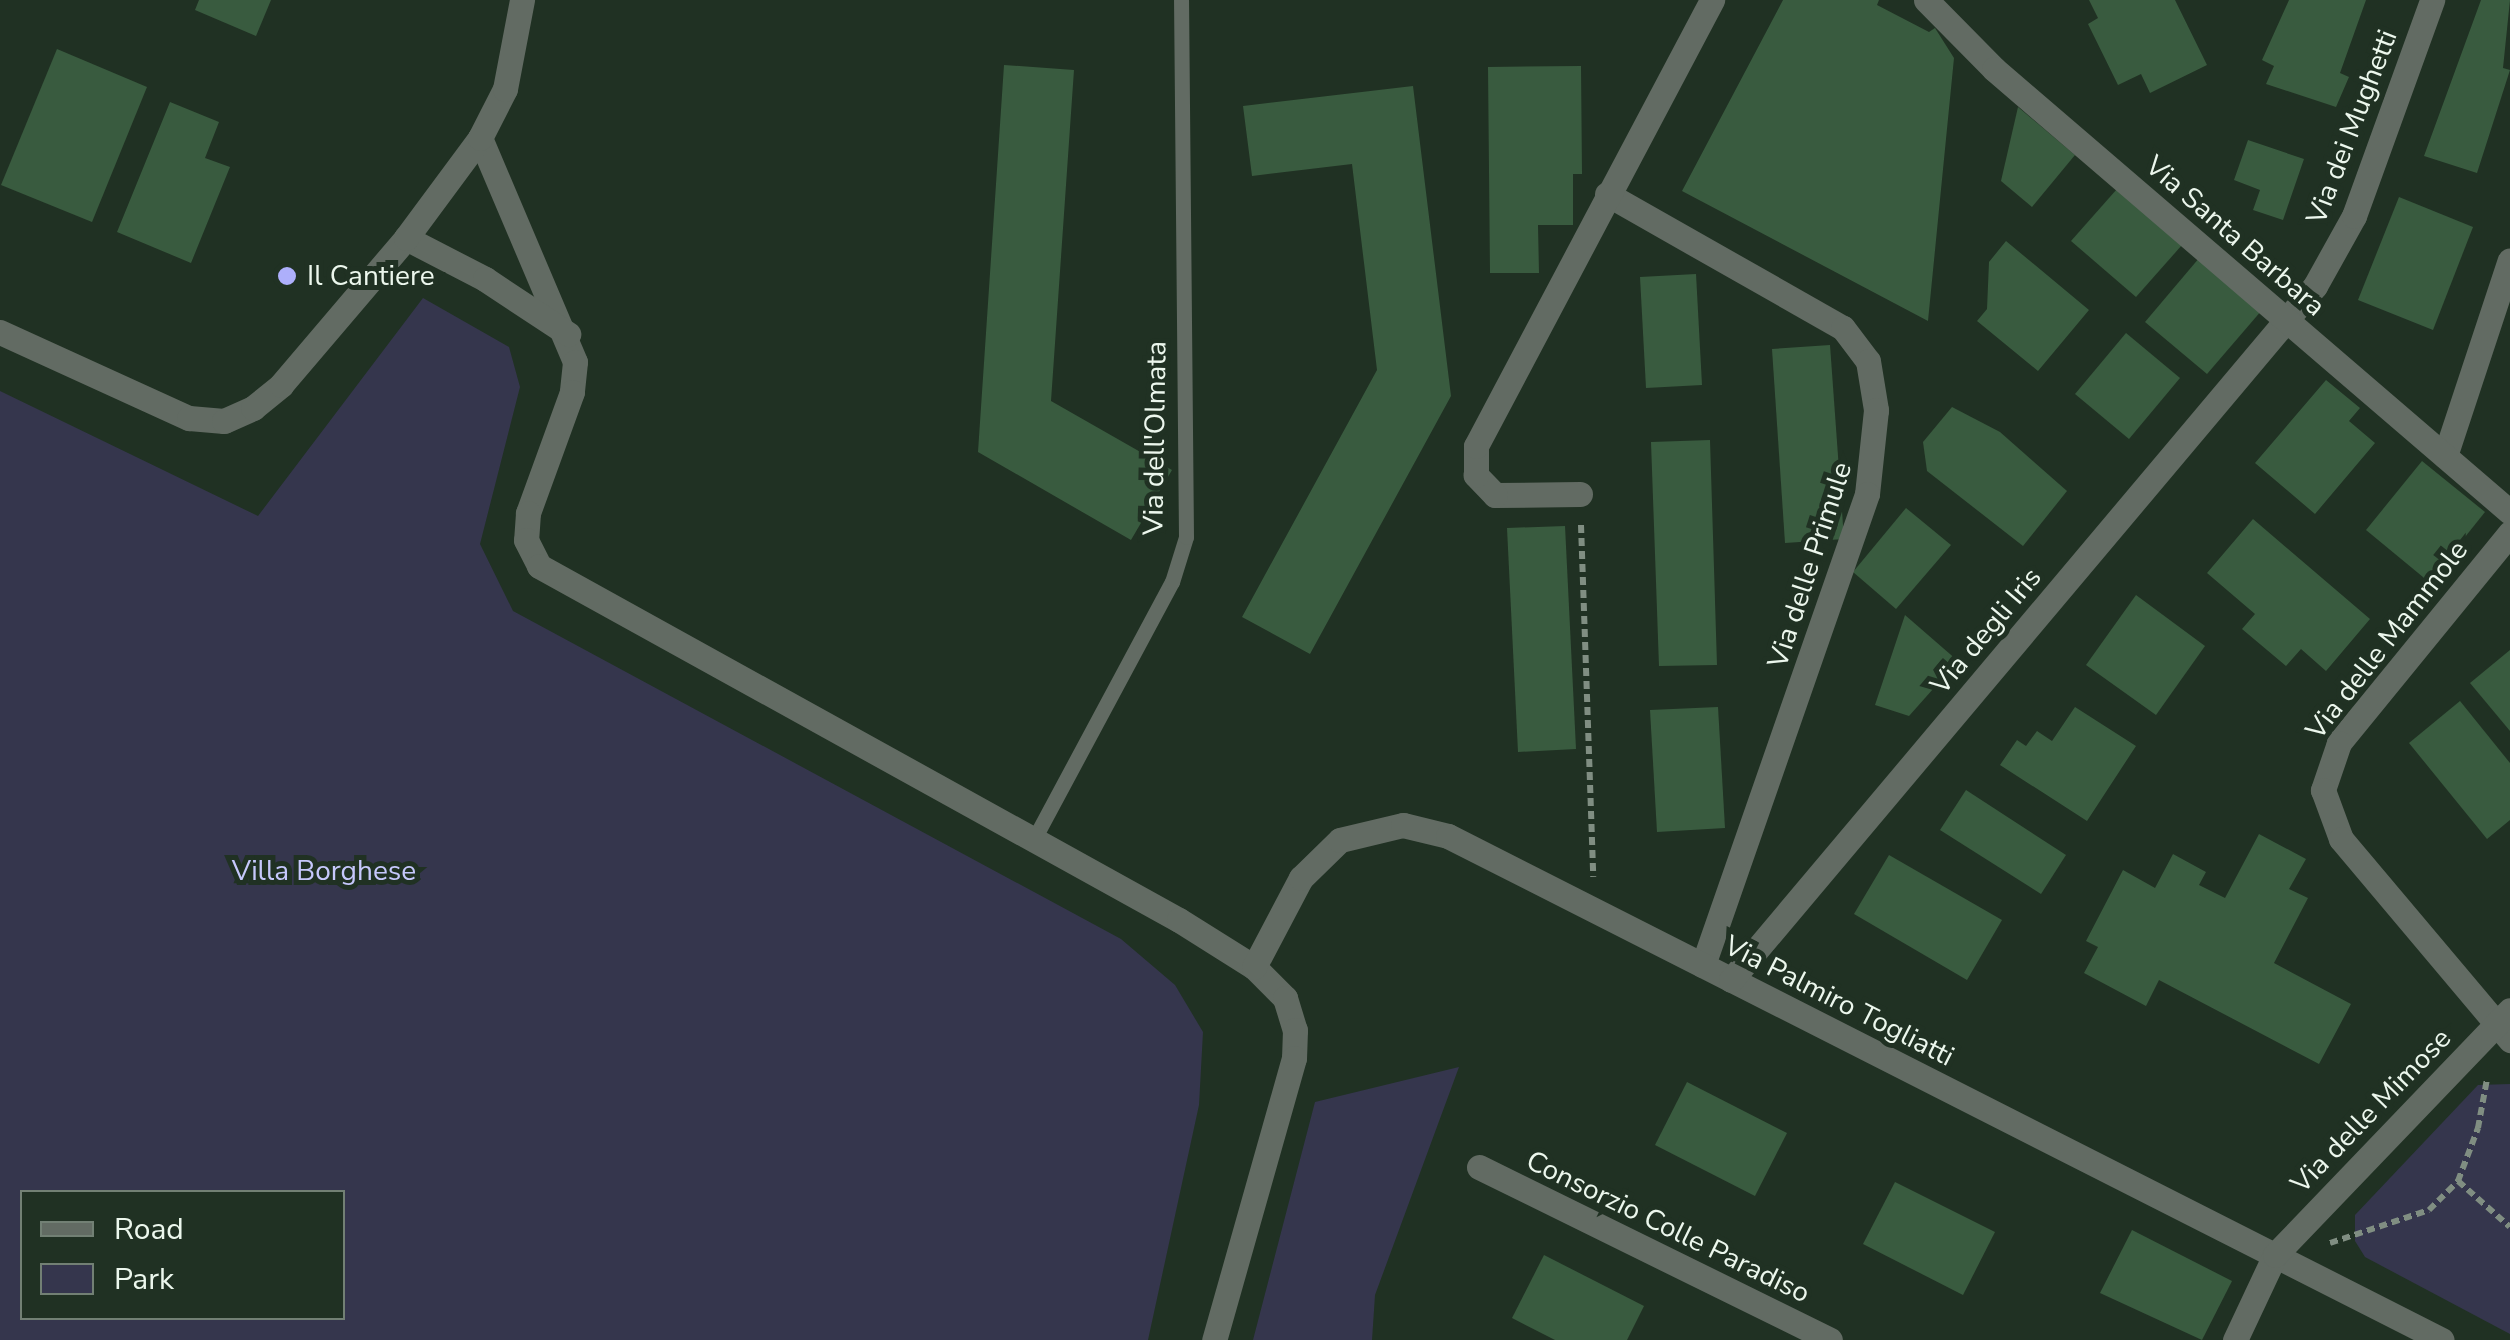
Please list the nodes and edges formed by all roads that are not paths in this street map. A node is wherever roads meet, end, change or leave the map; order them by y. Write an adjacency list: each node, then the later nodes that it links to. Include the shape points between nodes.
1 (522, 0): 6 (street, via 504,89)
2 (1181, 0): 17 (lane, Via dell'Olmata, via 1186,537 1172,582)
3 (1712, 0): 7 (street)
4 (1926, 0): 10 (street, Via Santa Barbara, via 1994,68)
5 (2432, 0): 10 (street, Via dei Mughetti, via 2350,226)
6 (480, 138): 8 (street); 12 (street)
7 (1607, 194): 14 (street, via 1474,458 1476,475 1495,495); 18 (street, Via delle Primule, via 1843,328 1868,361 1876,410 1867,494)
8 (406, 238): 11 (street, via 281,386 224,421 189,418); 12 (street)
9 (2510, 260): 13 (street)
10 (2287, 321): 13 (street, Via Santa Barbara); 20 (street, Via degli Iris)
11 (0, 332)
12 (568, 334): 17 (street, via 575,381 525,533 539,566)
13 (2445, 456): 15 (street, Via Santa Barbara)
14 (1580, 494)
15 (2510, 512)
16 (2510, 532): 21 (street, Via delle Mammole, via 2339,743 2323,790 2341,840)
17 (1034, 840): 19 (street)
18 (1703, 965): 19 (street, Via Palmiro Togliatti, via 1448,836 1384,826 1340,840 1309,867); 20 (street, Via Palmiro Togliatti)
19 (1254, 966): 24 (street, via 1285,998 1296,1044)
20 (1731, 980): 23 (street, Via Palmiro Togliatti)
21 (2506, 1024): 23 (street, Via delle Mimose)
22 (1479, 1167): 25 (street, Consorzio Colle Paradiso)
23 (2274, 1254): 26 (street); 27 (street, Via Palmiro Togliatti)
24 (1214, 1340)
25 (1830, 1340)
26 (2235, 1340)
27 (2442, 1340)

